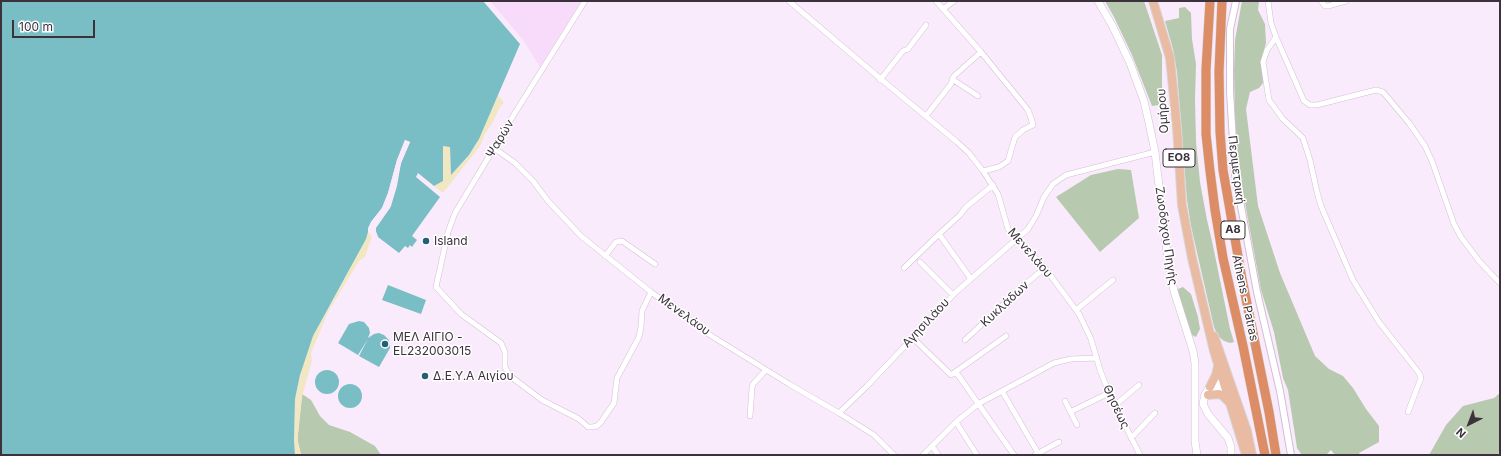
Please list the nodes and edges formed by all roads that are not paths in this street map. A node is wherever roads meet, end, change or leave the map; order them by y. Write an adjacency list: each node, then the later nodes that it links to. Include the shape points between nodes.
1 (585, 1): 21 (street, Ψαρών)
2 (789, 1): 18 (street, Μενελάου)
3 (936, 1): 13 (street)
4 (954, 1): 13 (street)
5 (1098, 1): 22 (main road, Ζωοδόχου Πηγής, via 1112,25 1144,101)
6 (1153, 1): 38 (main road, Ομήρου / ΕΟ8, via 1170,58 1182,205)
7 (1210, 1): 76 (highway, Athens - Patras / Α8, via 1206,134 1212,186 1223,258)
8 (1222, 1): 77 (highway, Athens - Patras / Α8, via 1219,72 1223,170)
9 (1236, 1): 78 (street, Περιμετρική, via 1230,29 1230,118 1235,174)
10 (1268, 1): 15 (street)
11 (1321, 1): 12 (street, via 1325,6)
12 (1346, 1)
13 (943, 8): 16 (street)
14 (926, 25): 18 (street)
15 (1276, 37): 34 (street, via 1300,94 1310,105 1376,90 1382,92 1410,123 1425,146 1461,237); 56 (street, via 1263,62 1269,100 1283,119 1303,138 1321,206 1353,280 1379,322 1419,373 1421,378)
16 (981, 52): 17 (street); 23 (street, via 1028,110 1033,125 1015,137 1008,161 999,167)
17 (952, 79): 19 (street); 20 (street, via 952,83)
18 (880, 80): 20 (street, Μενελάου)
19 (978, 96)
20 (926, 116): 23 (street, Μενελάου, via 969,153)
21 (494, 148): 27 (street, Μενελάου, via 515,163 576,231); 35 (street, Ψαρών, via 455,213 448,232 436,287 461,314 501,343 505,352 505,367 510,376 542,400 579,419 588,427 597,426 614,403 617,378 639,337 642,311)
22 (1155, 152): 26 (street, Αγησιλάου, via 1066,175 1056,181 1044,197 1031,224); 72 (main road, Ζωοδόχου Πηγής, via 1174,291 1195,363)
23 (983, 171): 24 (street, Μενελάου)
24 (993, 185): 25 (street); 26 (street, Μενελάου, via 1001,201 1006,225 1012,235)
25 (939, 234): 30 (street); 32 (street)
26 (1018, 238): 31 (street, Μενελάου); 32 (street, Αγησιλάου)
27 (605, 256): 29 (street, via 616,242 622,241); 35 (street, Μενελάου)
28 (920, 262): 36 (street)
29 (655, 264)
30 (904, 268)
31 (1045, 268): 37 (street, Μενελάου); 41 (street, Κυκλάδων)
32 (971, 279): 36 (street, Αγησιλάου)
33 (1113, 280): 37 (street)
34 (1500, 283)
35 (651, 292): 44 (street, Μενελάου, via 710,335)
36 (953, 295): 40 (street, Αγησιλάου)
37 (1076, 310): 42 (street, Μενελάου, via 1091,339)
38 (1206, 315): 43 (main road, Ομήρου / ΕΟ8); 46 (main road, Ομήρου / ΕΟ8, via 1220,350)
39 (1006, 336): 45 (street)
40 (913, 338): 45 (street, via 950,375); 57 (street, Αγησιλάου)
41 (966, 340)
42 (1097, 358): 48 (street, via 1057,361); 49 (street, Θησέως)
43 (1218, 363): 46 (main road, Ομήρου / ΕΟ8); 50 (main road, via 1216,375)
44 (766, 370): 57 (street, Μενελάου); 59 (street, via 753,384)
45 (956, 372): 52 (street)
46 (1228, 384): 50 (main road, via 1216,383); 53 (main road, Ομήρου / ΕΟ8); 75 (main road, Ομήρου / ΕΟ8, via 1250,440)
47 (1139, 385): 54 (street)
48 (1002, 391): 52 (street); 66 (street)
49 (1109, 393): 54 (street, Θησέως); 55 (street)
50 (1207, 394): 53 (main road, via 1219,394); 73 (main road, via 1203,404 1205,410 1230,442)
51 (1065, 401): 55 (street)
52 (978, 404): 60 (street); 70 (street)
53 (1231, 404): 74 (main road, Ομήρου / ΕΟ8)
54 (1114, 406): 62 (street, Θησέως)
55 (1070, 412): 61 (street)
56 (1408, 412)
57 (839, 413): 65 (street, Μενελάου, via 874,435)
58 (1155, 413): 62 (street)
59 (750, 416)
60 (956, 422): 64 (street); 69 (street)
61 (1077, 425)
62 (1131, 438): 71 (street, Θησέως)
63 (1059, 442): 66 (street)
64 (932, 446): 67 (street); 68 (street)
65 (895, 454)
66 (1037, 454)
67 (923, 455)
68 (938, 455)
69 (977, 455)
70 (1014, 455)
71 (1140, 455)
72 (1197, 455)
73 (1230, 455)
74 (1246, 455)
75 (1252, 455)
76 (1265, 455)
77 (1276, 455)
78 (1291, 455)

